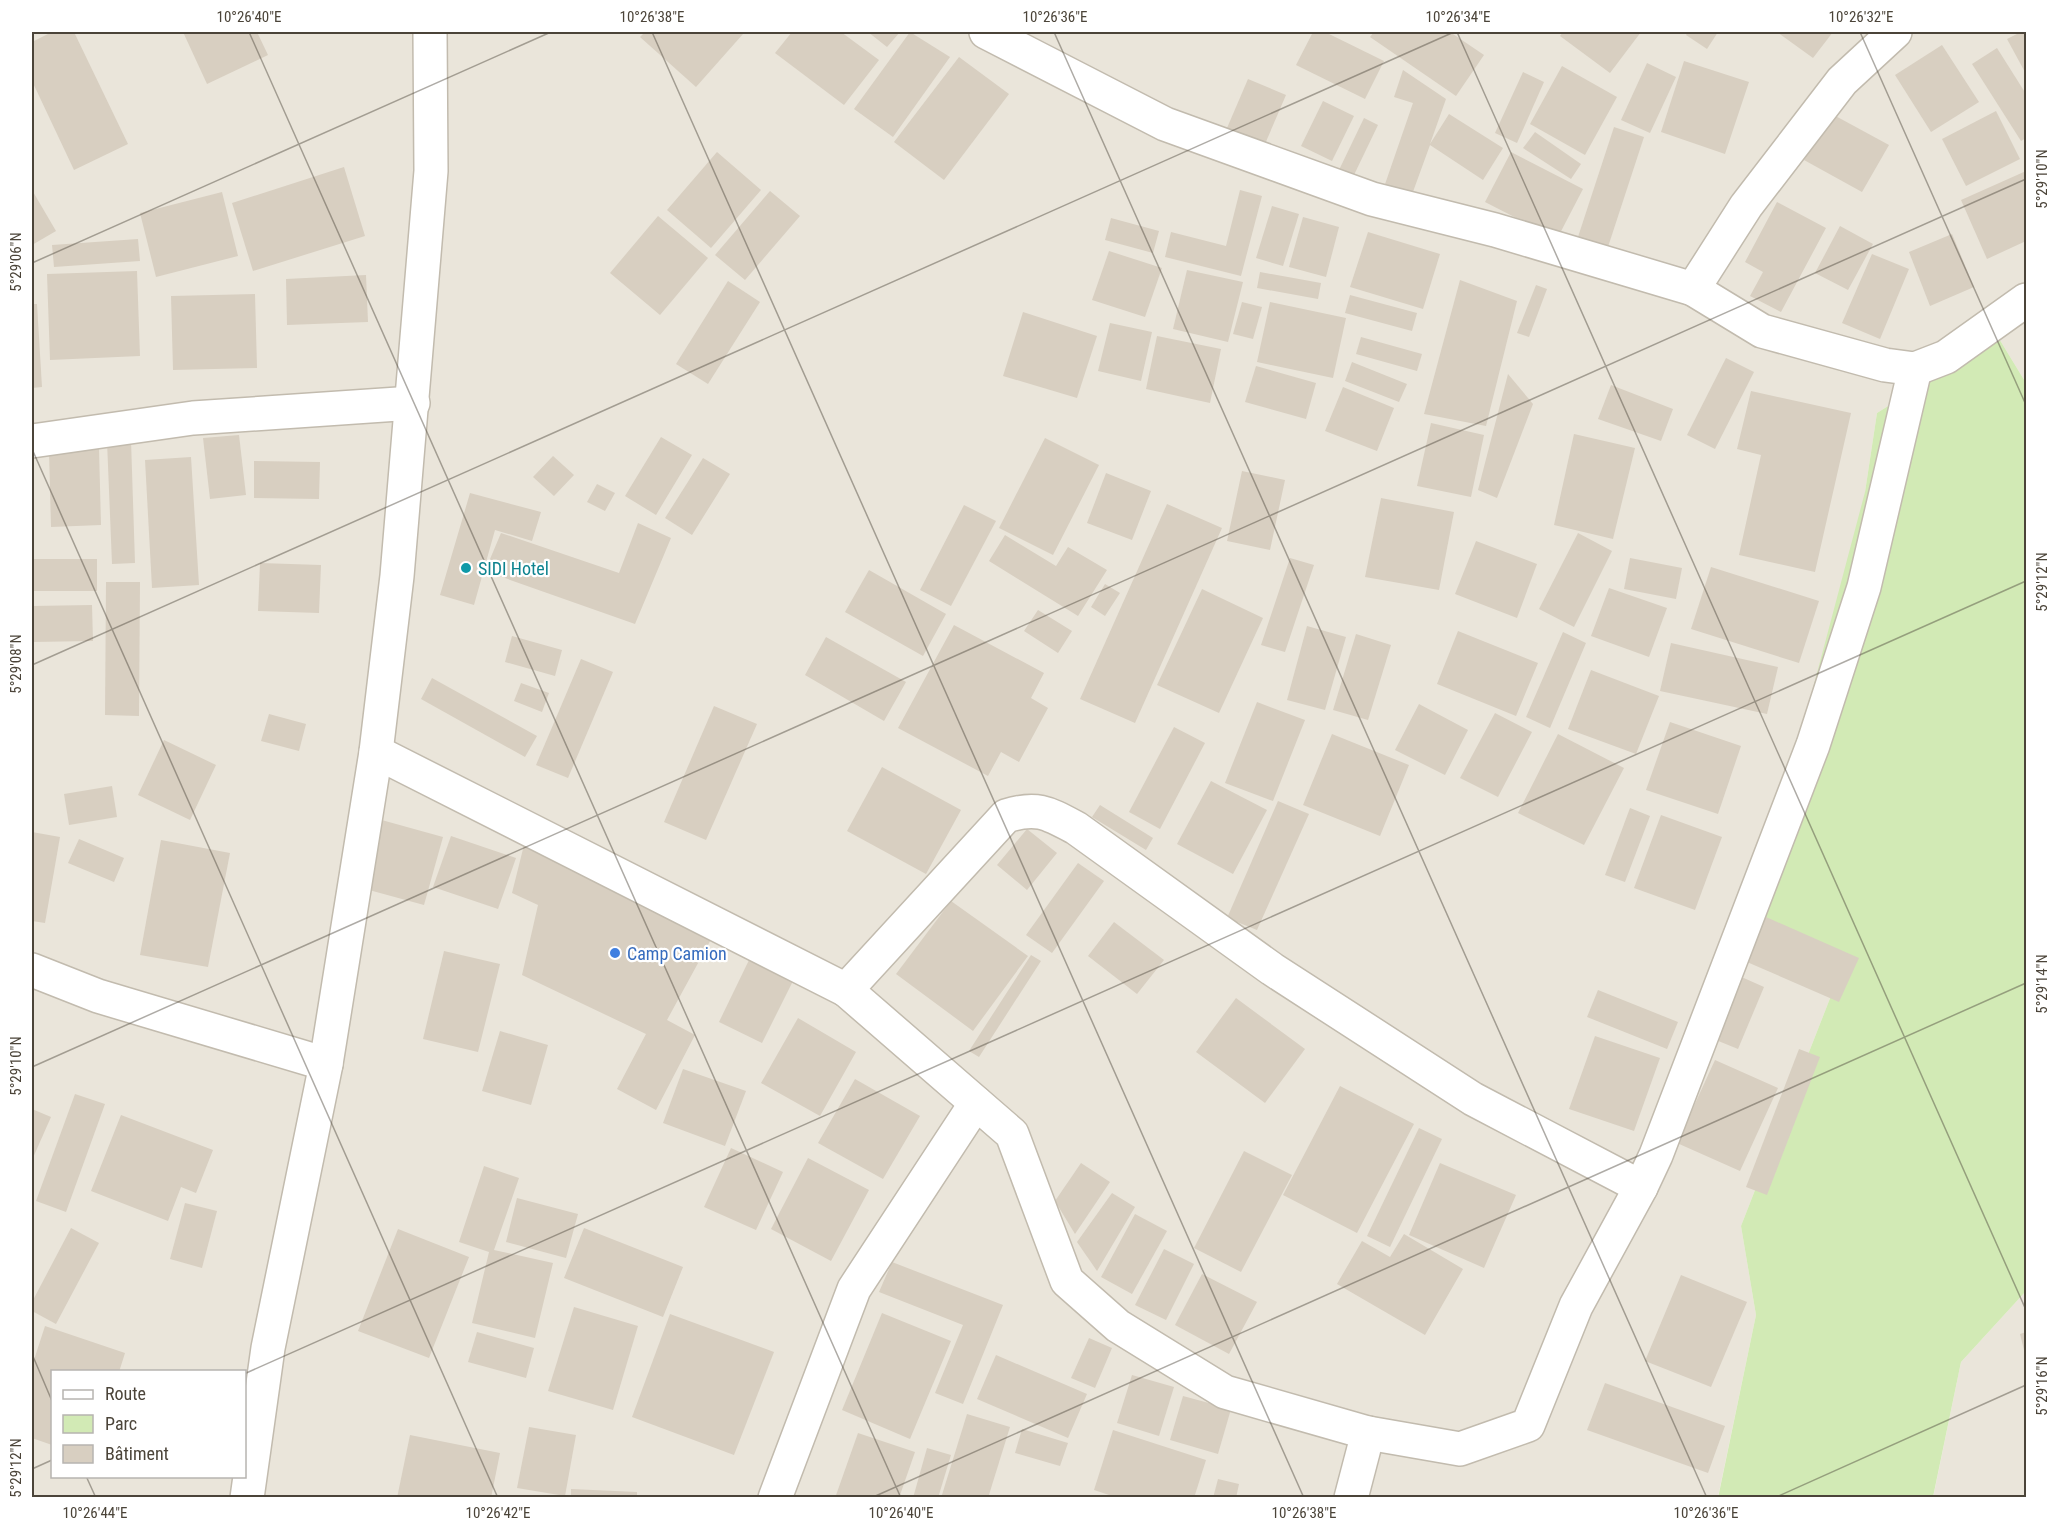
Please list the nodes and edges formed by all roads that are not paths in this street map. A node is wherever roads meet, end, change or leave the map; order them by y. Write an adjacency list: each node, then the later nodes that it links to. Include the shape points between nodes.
1 (430, 32): 7 (street, via 431,171)
2 (986, 32): 4 (street, via 1176,128 1372,199 1495,230)
3 (1895, 32): 4 (street, via 1842,81 1746,206)
4 (1694, 289): 6 (street, via 1762,331 1885,366)
5 (2026, 300): 6 (street, via 1946,357)
6 (1915, 369): 14 (street, via 1864,587 1813,745)
7 (413, 403): 8 (street, via 193,418); 9 (street)
8 (32, 441)
9 (376, 752): 11 (street); 12 (street)
10 (32, 970): 12 (street, via 98,996)
11 (846, 990): 13 (street); 14 (street, via 1006,816 1028,809 1049,813 1076,828 1272,969 1473,1099)
12 (326, 1064): 16 (street, via 268,1348)
13 (976, 1103): 15 (street, via 1012,1134 1067,1281 1118,1326 1225,1392); 17 (street, via 854,1289)
14 (1641, 1187): 15 (street, via 1576,1306 1528,1425 1460,1449)
15 (1368, 1433): 18 (street)
16 (247, 1497)
17 (775, 1497)
18 (1351, 1497)

